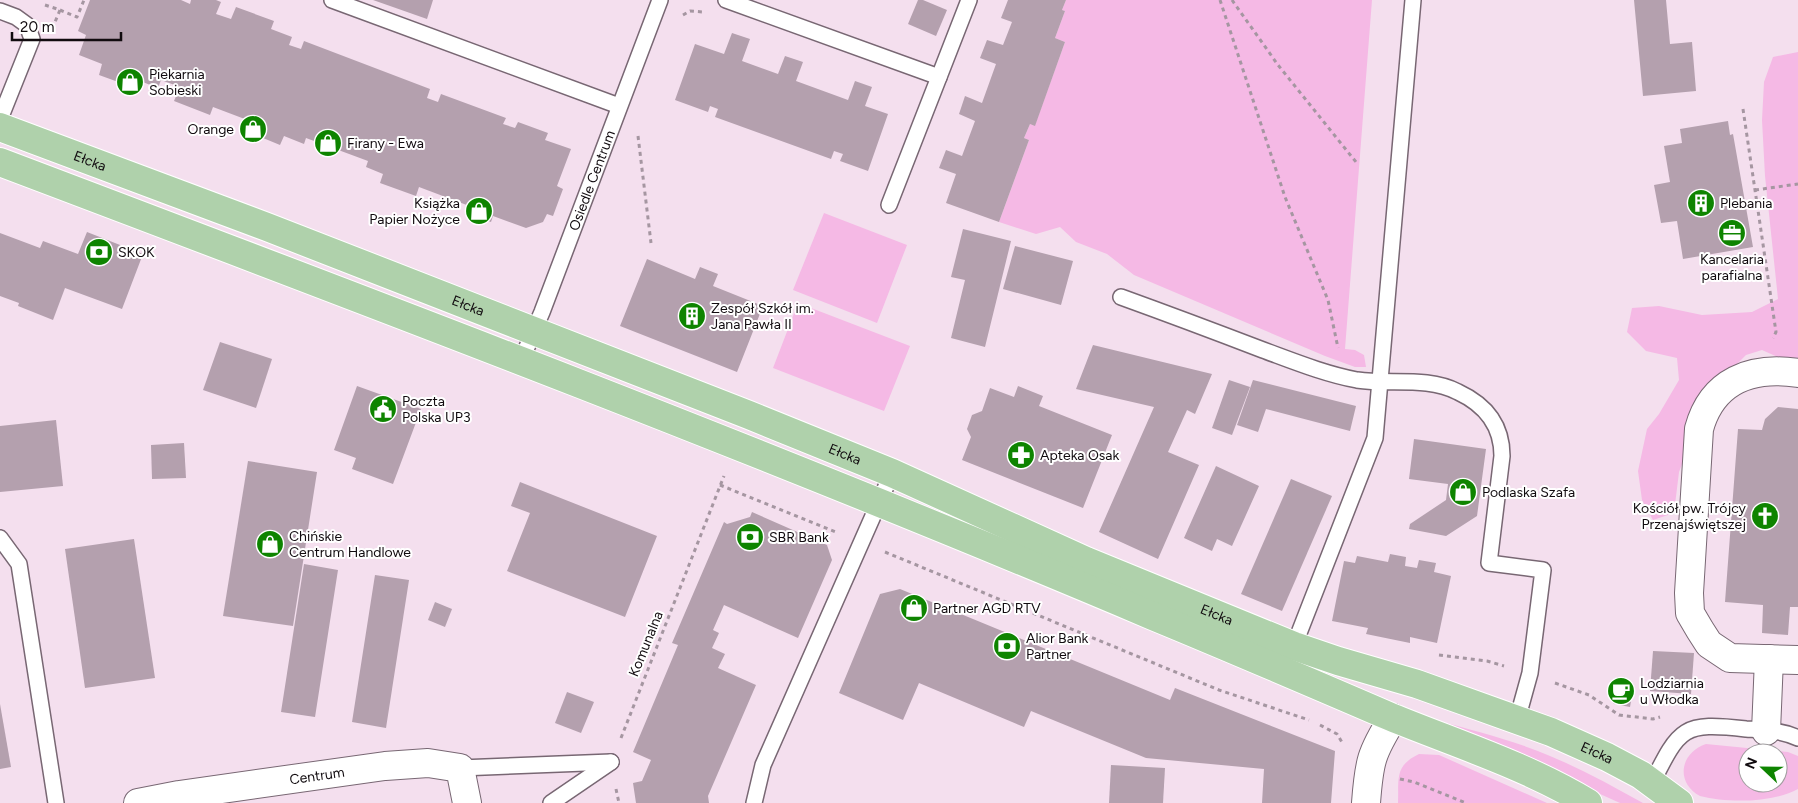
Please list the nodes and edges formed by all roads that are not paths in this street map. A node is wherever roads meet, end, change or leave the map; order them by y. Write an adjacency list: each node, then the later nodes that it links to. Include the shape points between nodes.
1 (332, 0): 8 (lane)
2 (660, 0): 8 (lane, Osiedle Centrum)
3 (726, 0): 7 (lane)
4 (969, 0): 7 (lane)
5 (1413, 0): 17 (lane)
6 (0, 10): 9 (lane, via 27,24 32,39)
7 (939, 77): 12 (lane)
8 (619, 106): 14 (lane, Osiedle Centrum)
9 (0, 118)
10 (0, 127): 14 (main road, Ełcka)
11 (0, 162): 15 (main road, Ełcka)
12 (889, 205)
13 (1121, 297): 17 (lane, via 1309,367 1357,380)
14 (534, 332): 15 (lane, Osiedle Centrum); 18 (main road, Ełcka)
15 (521, 361): 19 (main road, Ełcka)
16 (1798, 373): 22 (street, via 1760,371 1745,375 1722,389 1703,413 1698,429 1690,613 1709,644 1730,658)
17 (1380, 381): 21 (lane, via 1375,438); 27 (lane, via 1426,383 1458,391 1485,408 1496,423 1502,441 1502,456 1489,563 1543,570 1530,673)
18 (892, 473): 19 (lane); 21 (main road, Ełcka, via 1086,561)
19 (880, 503): 24 (main road, Ełcka); 36 (lane, via 763,765)
20 (0, 538): 32 (lane, via 19,564)
21 (1294, 646): 24 (lane); 25 (main road, Ełcka)
22 (1769, 659): 23 (street); 28 (street)
23 (1798, 660)
24 (1283, 671): 26 (main road, Ełcka)
25 (1417, 684): 26 (main road); 27 (main road, Ełcka)
26 (1394, 718): 37 (street, via 1375,747 1368,769); 38 (main road, Ełcka, via 1478,751)
27 (1517, 720): 31 (main road, Ełcka, via 1607,757)
28 (1766, 731): 29 (lane, via 1786,732); 31 (lane, via 1714,725 1693,727 1678,738)
29 (1798, 738)
30 (460, 768): 33 (street, Centrum, via 428,763 385,766); 34 (street); 35 (lane, via 611,762)
31 (1652, 782): 39 (main road, Ełcka)
32 (56, 803)
33 (138, 803)
34 (467, 803)
35 (551, 803)
36 (754, 803)
37 (1366, 803)
38 (1588, 803)
39 (1679, 803)

